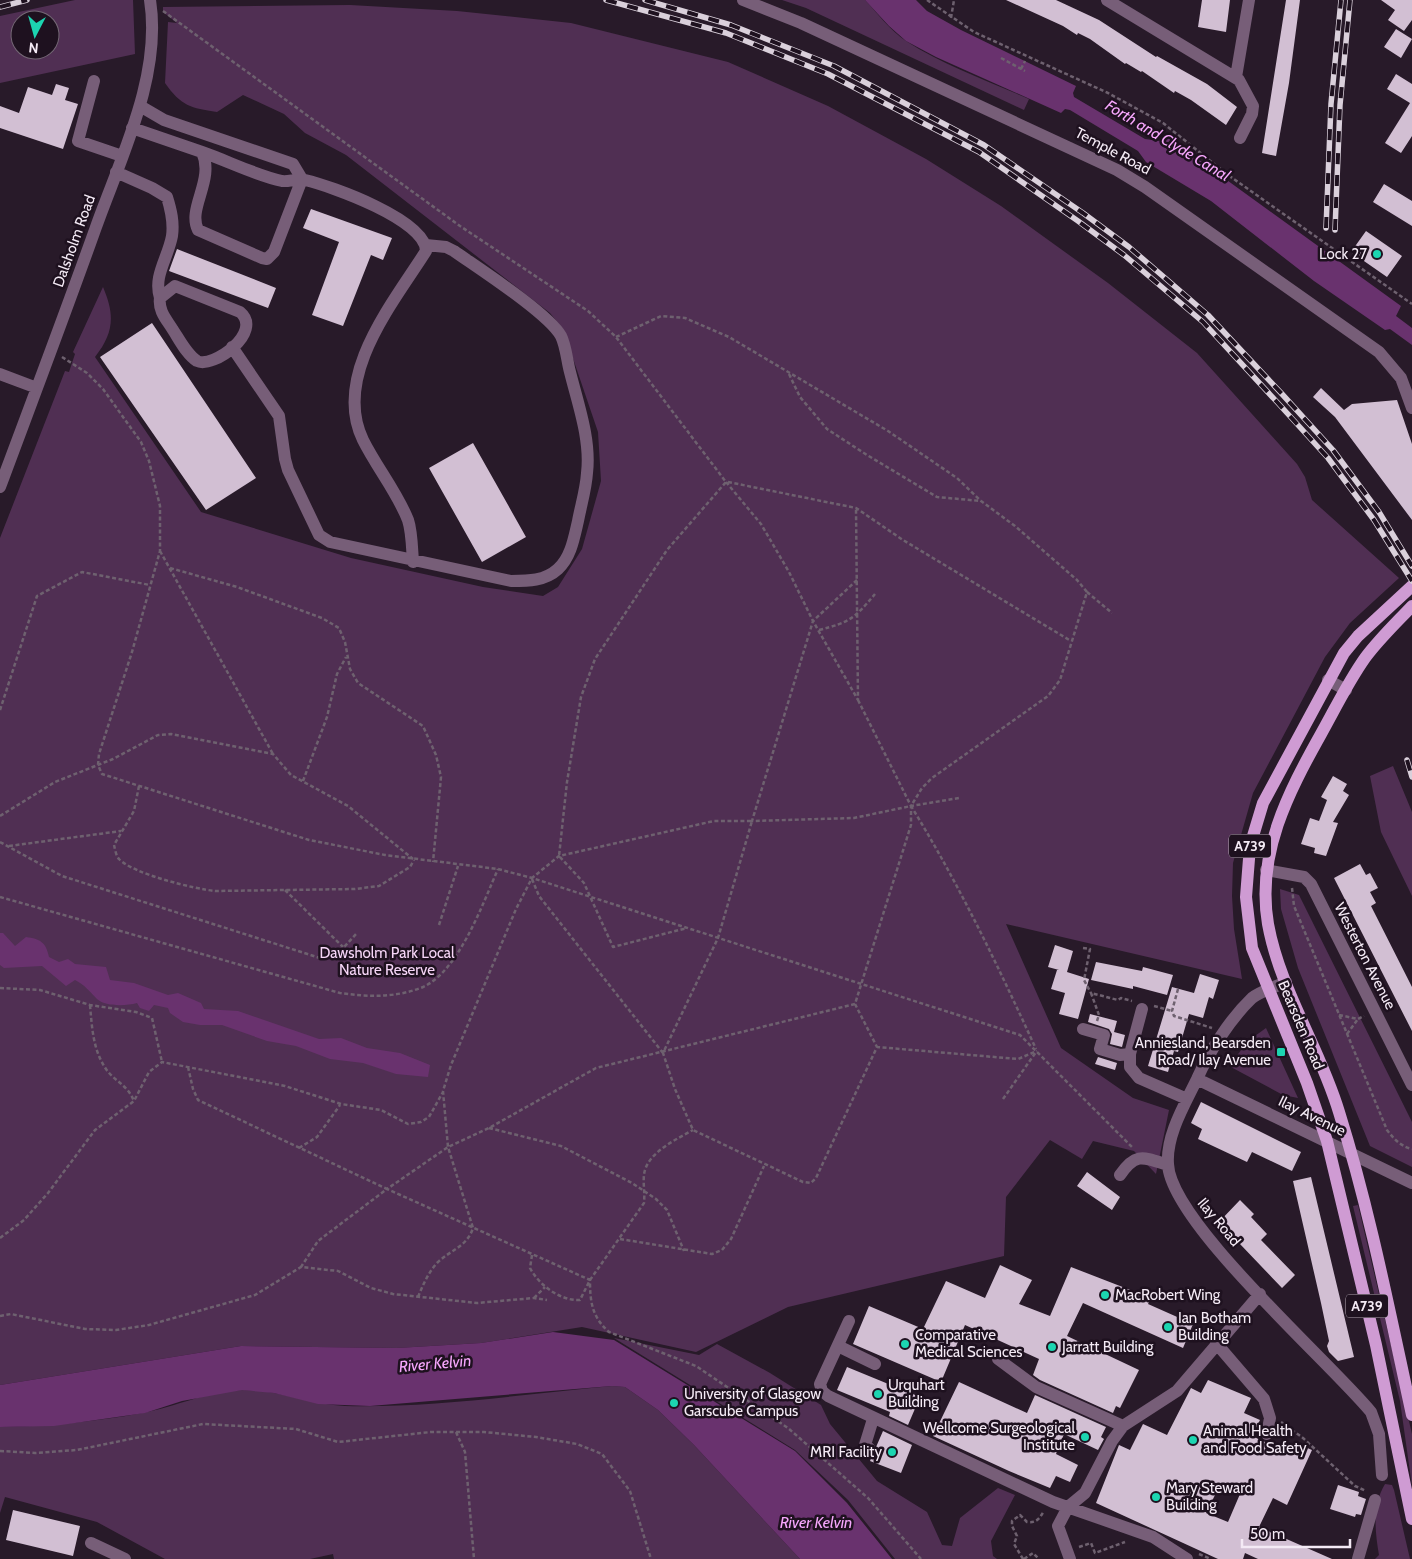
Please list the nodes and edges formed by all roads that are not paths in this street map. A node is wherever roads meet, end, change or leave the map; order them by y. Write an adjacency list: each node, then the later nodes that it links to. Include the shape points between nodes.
1 (743, 0): 21 (street, Temple Road, via 801,22 1068,145 1145,187 1379,352 1401,378)
2 (1107, 0): 5 (street)
3 (1249, 0): 5 (street)
4 (151, 5): 7 (street, Dalsholm Road, via 152,47)
5 (1236, 77): 9 (street, via 1243,83 1252,106 1252,114)
6 (94, 81): 11 (street, via 78,141)
7 (140, 106): 8 (street, Dalsholm Road); 13 (street, via 164,120 293,164)
8 (132, 128): 10 (street); 11 (street, Dalsholm Road)
9 (1240, 138)
10 (202, 152): 13 (street, via 283,181); 13 (street, via 206,164 194,219 198,230 267,259 274,252)
11 (122, 156): 12 (street, Dalsholm Road)
12 (116, 172): 15 (street, via 167,197 173,222); 20 (street, Dalsholm Road)
13 (302, 179): 14 (street, via 354,195 397,218 422,237)
14 (426, 245): 23 (street, via 426,251 395,296 370,342 353,397 363,440 409,522); 23 (street, via 454,251 527,304 561,336 579,409 588,472 568,556 545,578 511,581)
15 (165, 260): 16 (street, via 164,269); 17 (street, via 157,281)
16 (170, 288): 17 (street); 18 (street, via 179,286 244,316 245,335)
17 (160, 298): 18 (street, via 162,313 196,360 211,361)
18 (232, 347): 23 (street, via 279,416 285,459 320,535 330,542)
19 (0, 374): 20 (street)
20 (37, 388): 22 (street, Dalsholm Road)
21 (1412, 408)
22 (0, 488)
23 (413, 562)
24 (1412, 586): 26 (main road, Bearsden Road / A739, via 1358,636)
25 (1412, 606): 27 (main road, Bearsden Road / A739, via 1365,659)
26 (1328, 680): 27 (street); 30 (main road, Bearsden Road / A739, via 1263,803 1250,846 1246,897 1248,924 1252,948)
27 (1346, 690): 28 (main road, Bearsden Road / A739, via 1285,803)
28 (1266, 870): 29 (main road, Bearsden Road / A739, via 1268,923); 35 (street, Westerton Avenue, via 1299,876 1311,884)
29 (1286, 982): 30 (street, Ilay Road); 38 (main road, Bearsden Road / A739, via 1328,1078)
30 (1268, 990): 34 (street, Ilay Road, via 1253,998 1209,1052); 37 (main road, Bearsden Road / A739, via 1307,1082)
31 (1144, 1006): 33 (street)
32 (1083, 1029): 33 (street, via 1104,1035 1100,1048 1120,1055)
33 (1130, 1054): 36 (street, via 1130,1068 1139,1078)
34 (1196, 1079): 36 (street, Ilay Road); 37 (street, Ilay Avenue)
35 (1412, 1086)
36 (1187, 1099): 39 (street, Ilay Road, via 1170,1144)
37 (1327, 1141): 38 (street, Ilay Avenue); 56 (main road, Bearsden Road / A739, via 1376,1345)
38 (1352, 1154): 41 (street, Ilay Avenue); 48 (main road, Bearsden Road / A739)
39 (1168, 1165): 40 (street, via 1142,1157 1129,1162); 42 (street, Ilay Road, via 1172,1184 1188,1212)
40 (1120, 1176)
41 (1412, 1183)
42 (1260, 1294): 44 (street); 53 (street, Ilay Road, via 1371,1412 1379,1434)
43 (850, 1321): 45 (street)
44 (1216, 1343): 50 (street, via 1177,1391); 51 (street, via 1264,1399 1270,1418)
45 (838, 1346): 47 (street); 49 (street, via 820,1384 822,1391)
46 (998, 1359): 50 (street, via 1036,1387)
47 (875, 1364)
48 (1412, 1414)
49 (873, 1419): 52 (street, via 865,1445); 55 (street)
50 (1123, 1426): 55 (street, via 1085,1493)
51 (1267, 1434)
52 (869, 1448)
53 (1382, 1475)
54 (1372, 1496): 61 (street)
55 (1068, 1507): 59 (street, via 1058,1526); 60 (street, via 1165,1542)
56 (1412, 1519)
57 (90, 1543): 58 (street)
58 (125, 1559)
59 (1070, 1559)
60 (1188, 1559)
61 (1358, 1559)

